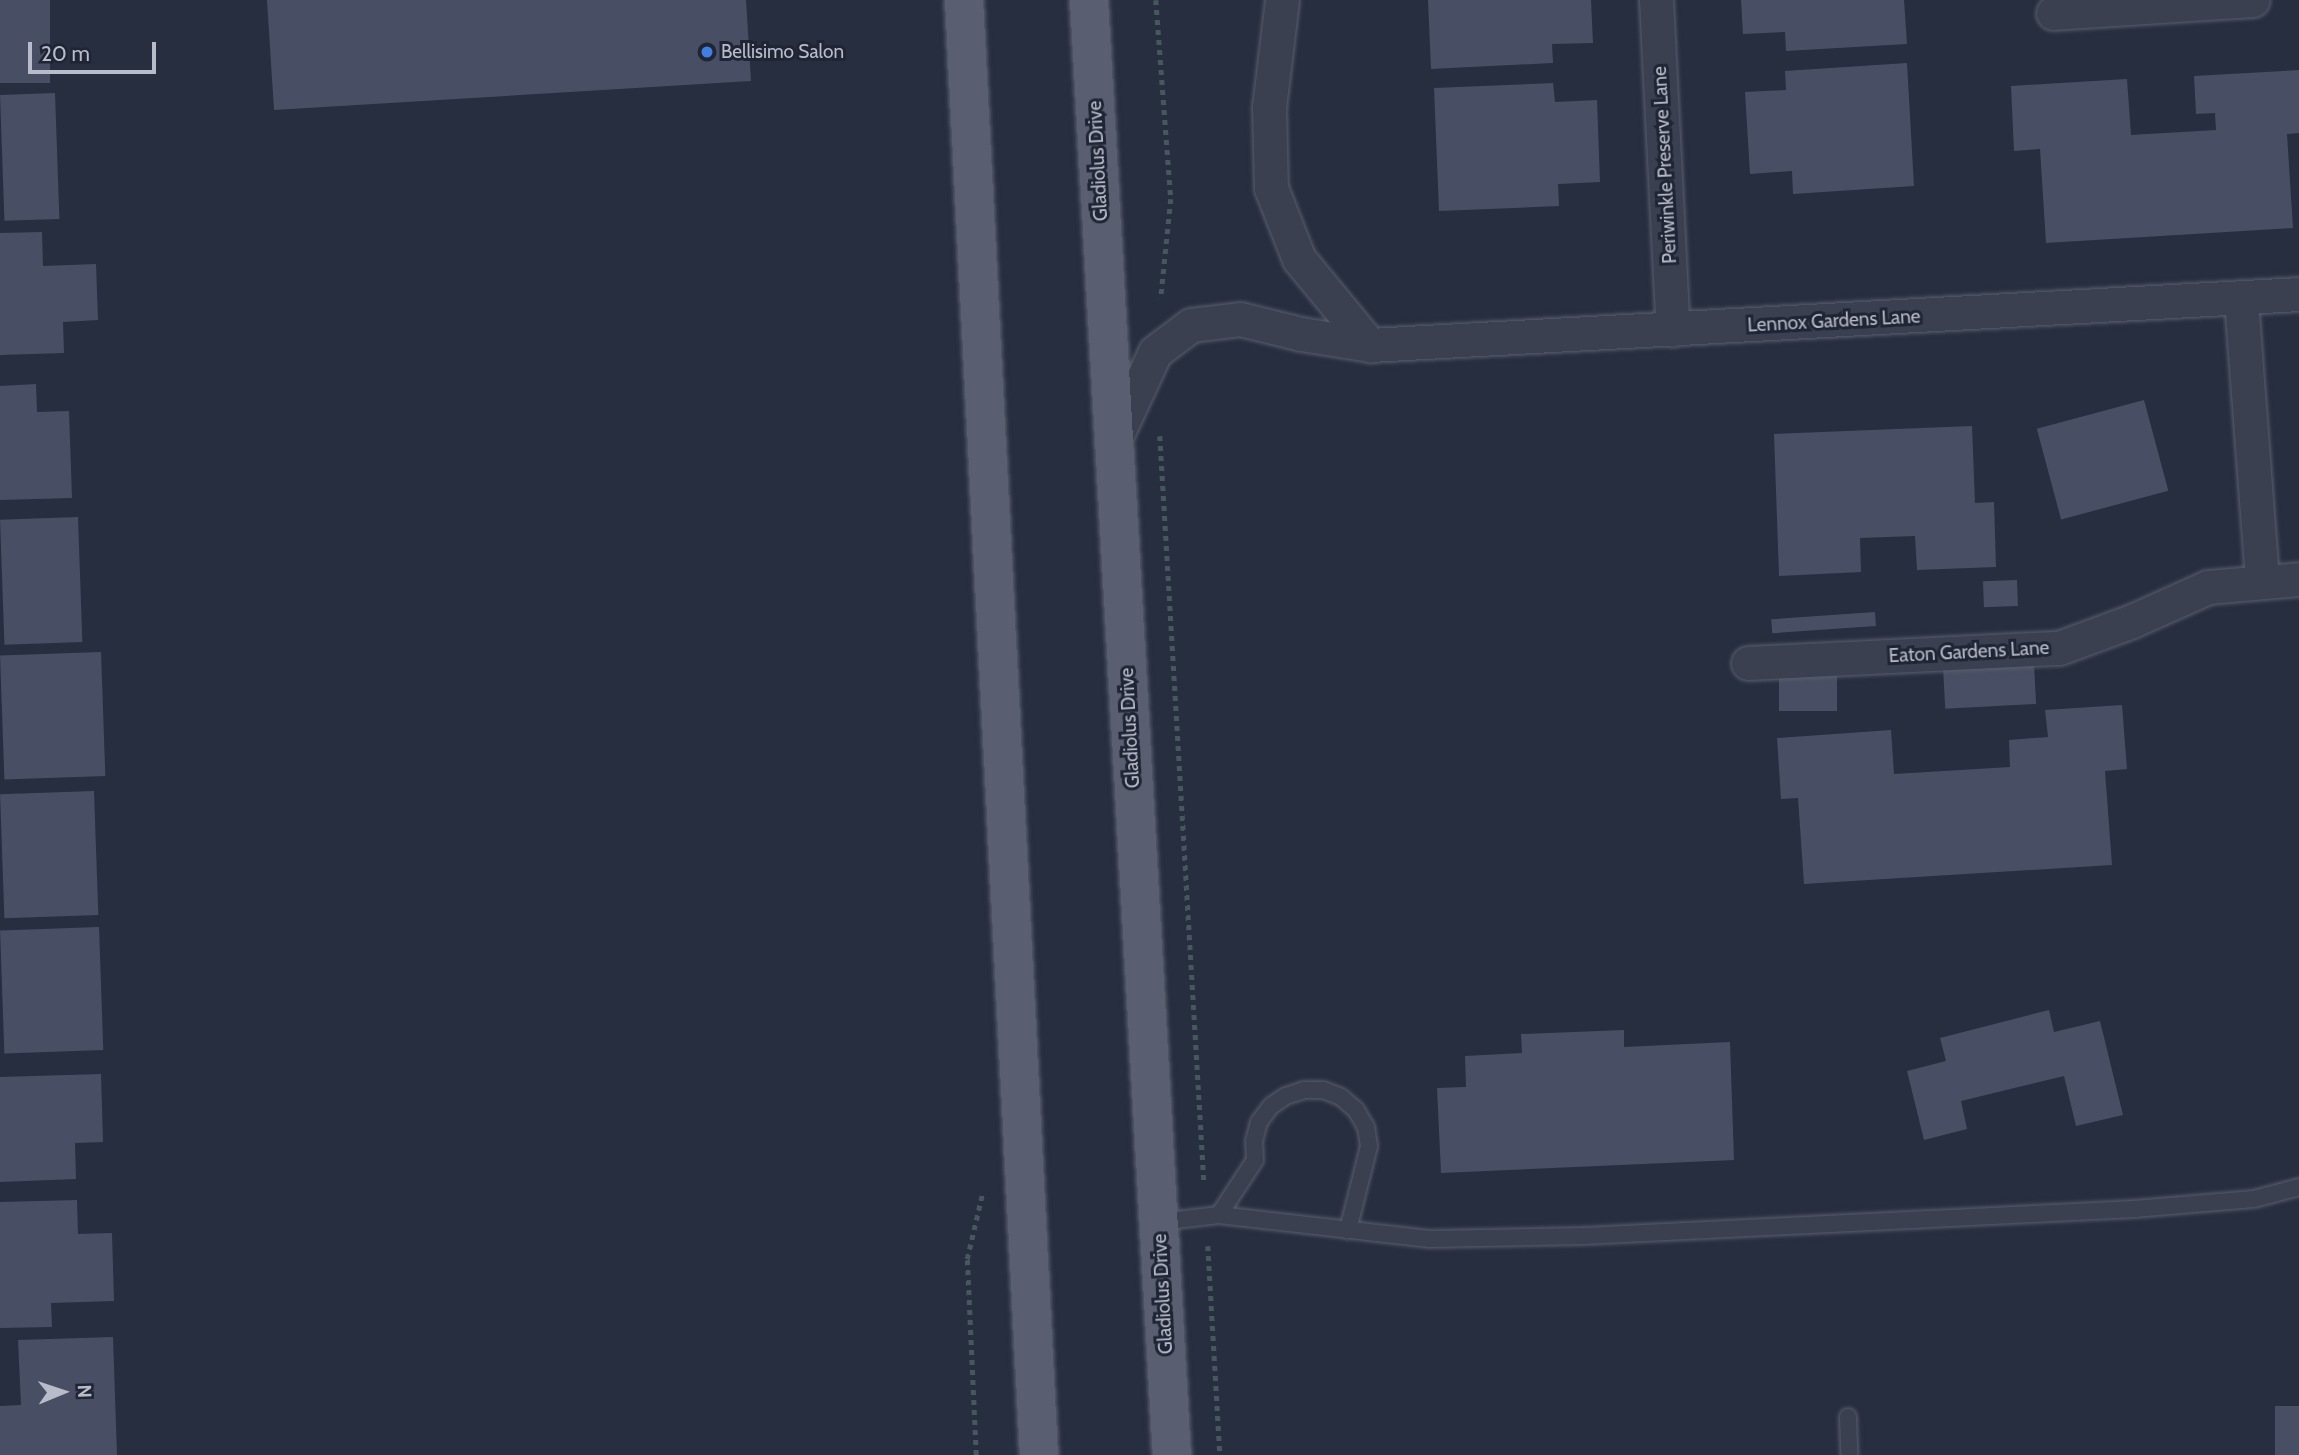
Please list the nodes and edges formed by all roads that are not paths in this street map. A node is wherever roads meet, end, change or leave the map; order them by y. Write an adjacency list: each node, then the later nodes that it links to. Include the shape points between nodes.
1 (964, 0): 21 (main road)
2 (1089, 0): 12 (main road, Gladiolus Drive)
3 (1282, 0): 11 (street, via 1269,107 1271,188 1299,259)
4 (1656, 0): 10 (street, Periwinkle Preserve Lane)
5 (2253, 0): 6 (street)
6 (2209, 1): 7 (street)
7 (2053, 13)
8 (2299, 294): 9 (street, Lennox Gardens Lane)
9 (2241, 300): 10 (street, Lennox Gardens Lane); 14 (street)
10 (1673, 330): 11 (street, Lennox Gardens Lane)
11 (1370, 345): 12 (street, Lennox Gardens Lane, via 1240,319 1191,326 1155,352)
12 (1113, 443): 18 (main road, Gladiolus Drive)
13 (2299, 579): 14 (street, Eaton Gardens Lane)
14 (2262, 581): 15 (street, Eaton Gardens Lane, via 2208,587 2059,648)
15 (1748, 663)
16 (2299, 1187): 19 (lane, via 2254,1199 2133,1209 1584,1236 1430,1239)
17 (1212, 1216): 18 (lane); 19 (lane); 19 (lane, via 1255,1160 1259,1122 1271,1106 1304,1090 1324,1090 1356,1110 1366,1127 1369,1146)
18 (1159, 1222): 22 (main road, Gladiolus Drive)
19 (1348, 1230)
20 (1848, 1418): 23 (lane)
21 (1039, 1455)
22 (1172, 1455)
23 (1849, 1455)

